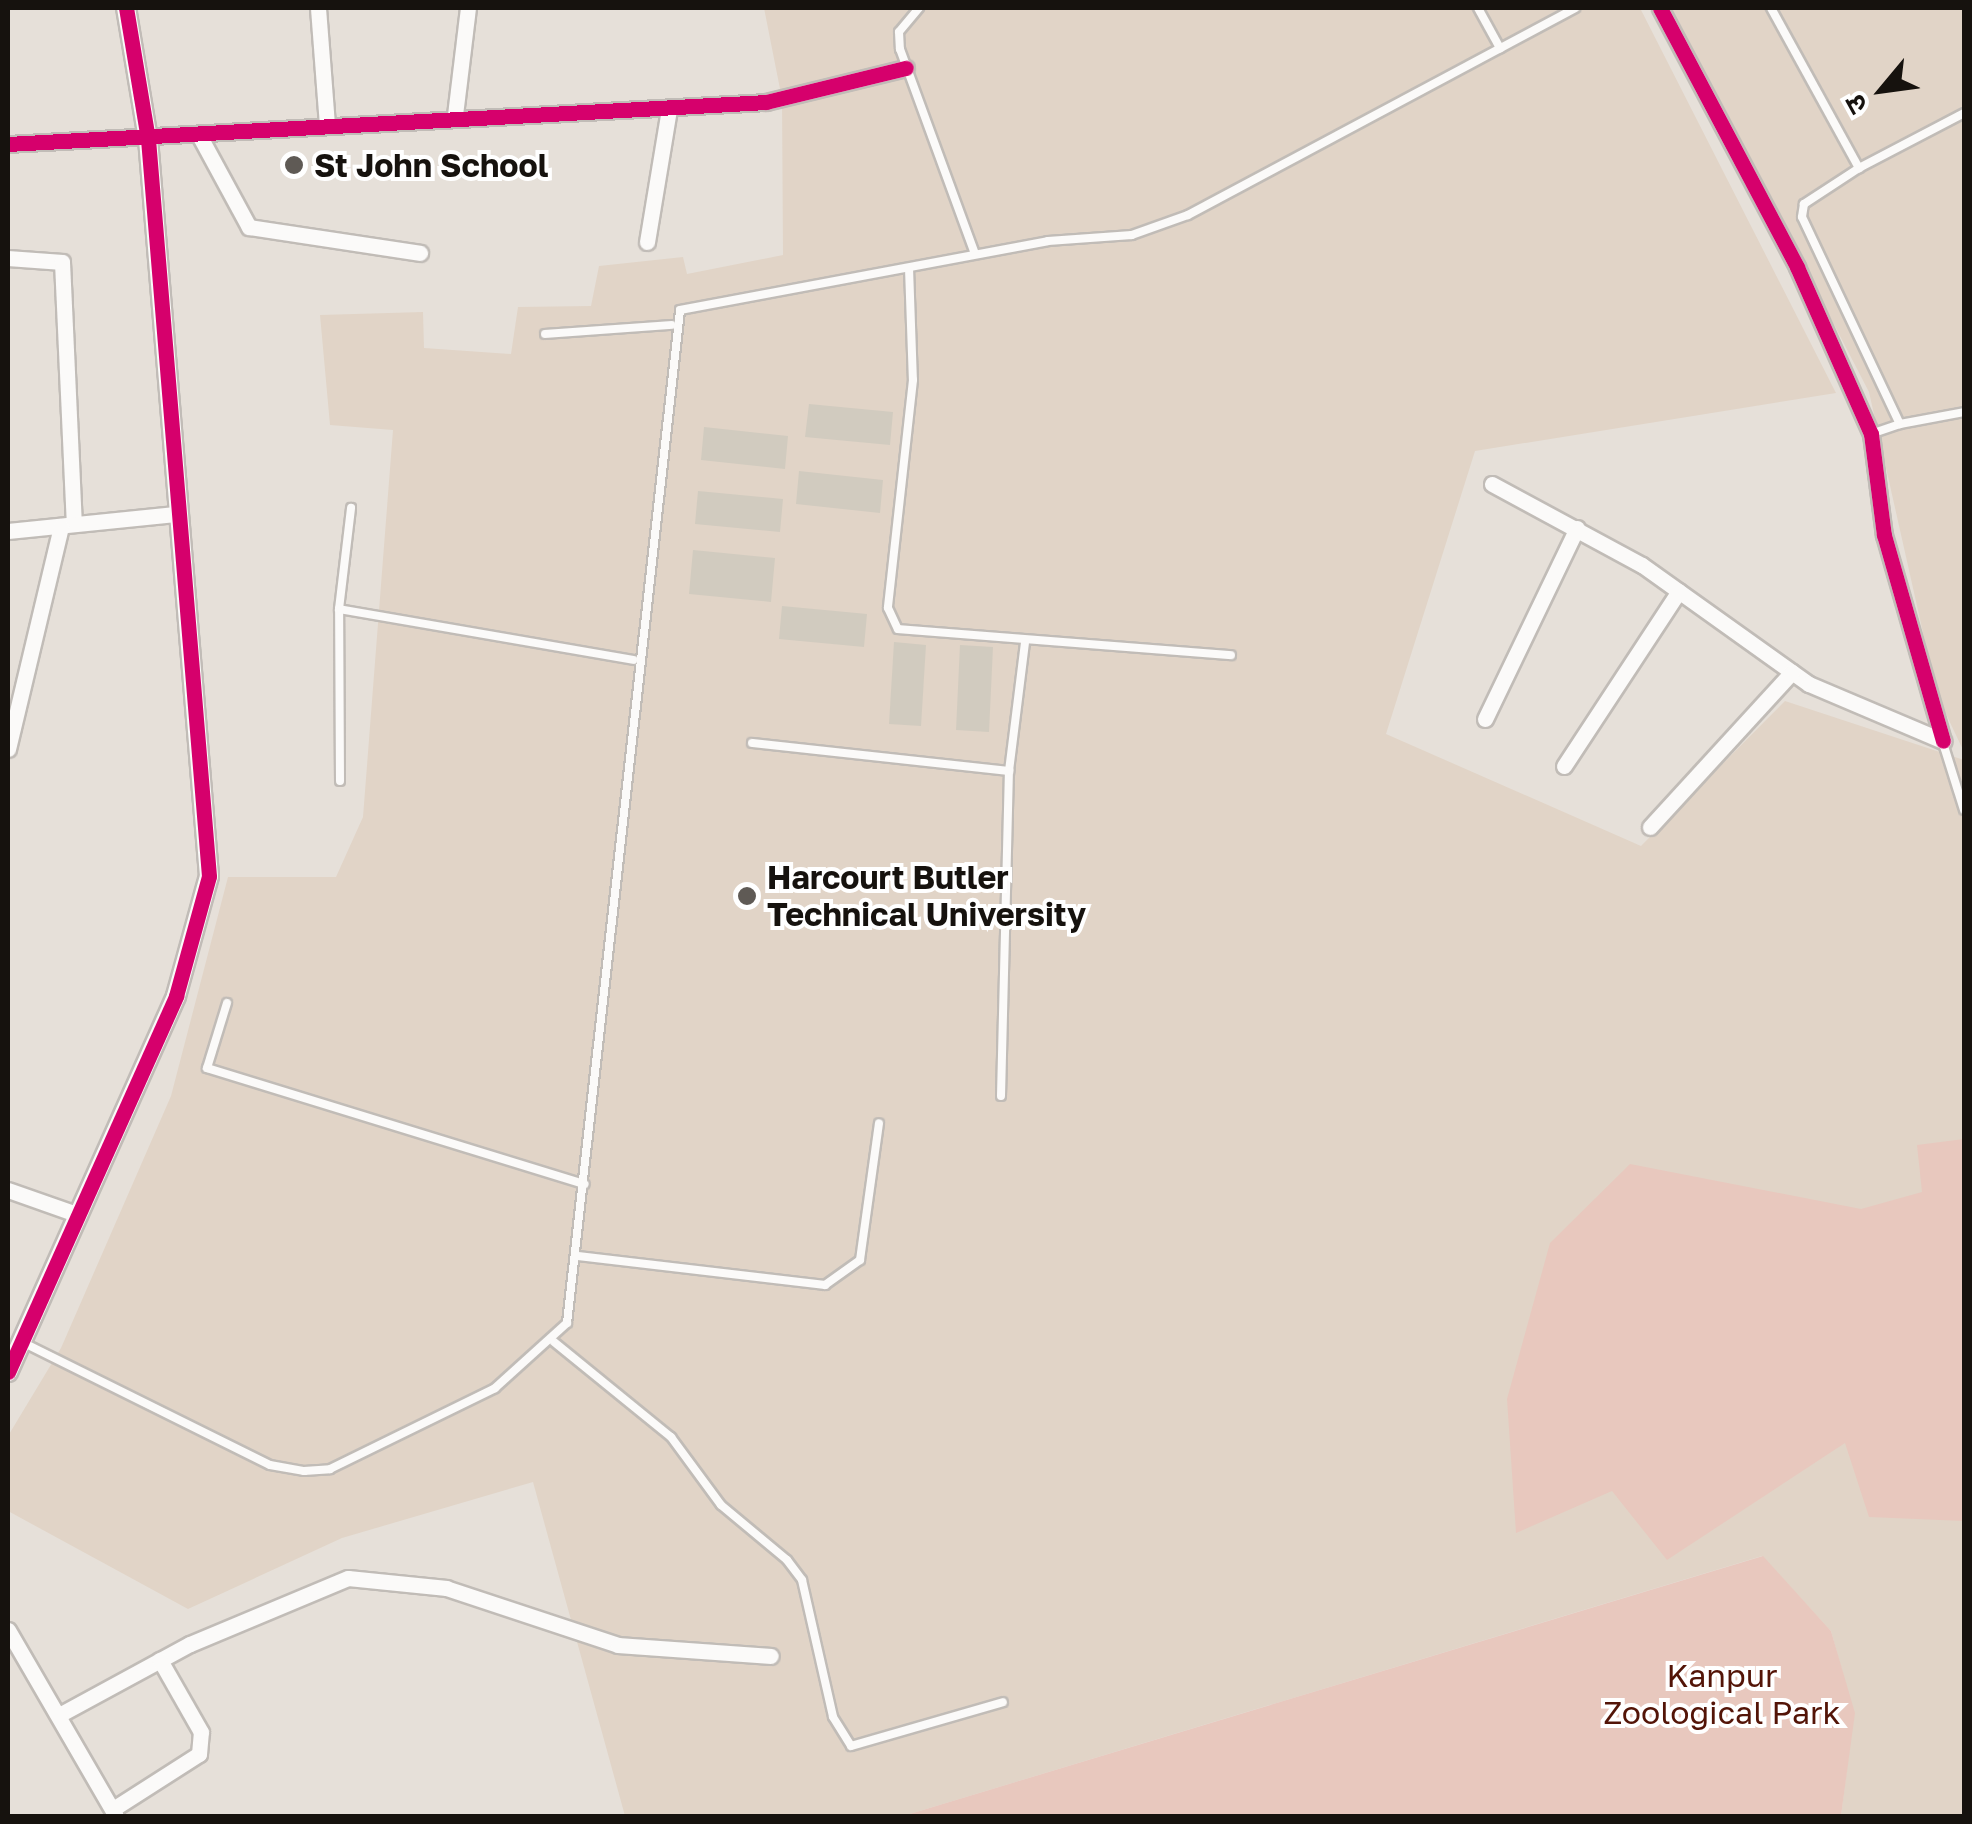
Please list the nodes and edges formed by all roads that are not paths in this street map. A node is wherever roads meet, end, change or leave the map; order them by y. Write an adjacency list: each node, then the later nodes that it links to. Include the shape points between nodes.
1 (126, 8): 16 (street)
2 (318, 8): 14 (street)
3 (468, 8): 13 (street)
4 (919, 8): 10 (lane, via 899,32)
5 (1478, 8): 9 (lane)
6 (1575, 8): 9 (lane)
7 (1660, 8): 28 (street, via 1797,267)
8 (1771, 8): 18 (lane)
9 (1500, 48): 21 (lane, via 1188,215 1132,234)
10 (906, 68): 11 (street, via 766,102); 21 (lane)
11 (669, 109): 13 (street); 19 (street)
12 (1964, 113): 18 (lane)
13 (455, 114): 14 (street)
14 (327, 125): 15 (street)
15 (199, 135): 16 (street); 20 (street, via 207,164 248,227)
16 (148, 139): 17 (street); 31 (street)
17 (8, 144)
18 (1858, 168): 27 (lane, via 1804,204 1802,217)
19 (647, 242)
20 (420, 253)
21 (975, 254): 23 (lane)
22 (8, 258): 32 (street, via 62,262)
23 (908, 268): 24 (lane, via 703,302 680,310); 37 (lane, via 913,380 890,617 909,635)
24 (672, 325): 25 (lane); 39 (lane)
25 (544, 334)
26 (1964, 412): 27 (lane)
27 (1900, 424): 28 (lane)
28 (1870, 434): 43 (street, via 1884,536)
29 (1492, 484): 33 (street)
30 (351, 508): 36 (lane)
31 (175, 514): 32 (street); 56 (street, via 208,876 176,996)
32 (68, 525): 34 (street); 42 (street)
33 (1577, 528): 35 (street); 41 (street)
34 (8, 531)
35 (1678, 591): 40 (street); 46 (street)
36 (339, 609): 39 (lane); 48 (lane)
37 (1025, 643): 38 (lane); 47 (lane)
38 (1231, 655)
39 (634, 660): 54 (lane)
40 (1792, 672): 43 (street); 50 (street)
41 (1485, 720)
42 (10, 726): 45 (street)
43 (1942, 742): 49 (lane)
44 (752, 743): 47 (lane)
45 (8, 749)
46 (1564, 766)
47 (1009, 771): 52 (lane)
48 (340, 781)
49 (1964, 810)
50 (1650, 826)
51 (227, 1003): 54 (lane, via 207,1068)
52 (1002, 1096)
53 (879, 1124): 57 (lane, via 860,1260 826,1285)
54 (585, 1184): 57 (lane)
55 (8, 1190): 56 (street)
56 (79, 1215): 59 (street)
57 (578, 1256): 58 (lane, via 568,1322)
58 (554, 1342): 59 (lane, via 495,1388 330,1469 304,1472 270,1464); 64 (lane, via 671,1437 721,1505 802,1580 833,1717 851,1746)
59 (26, 1344): 60 (street)
60 (8, 1372)
61 (8, 1630): 65 (street)
62 (771, 1656): 63 (street, via 618,1646 446,1588 348,1578)
63 (160, 1660): 65 (street); 66 (street, via 201,1732 199,1754)
64 (1003, 1702)
65 (59, 1715): 66 (street)
66 (115, 1813)

